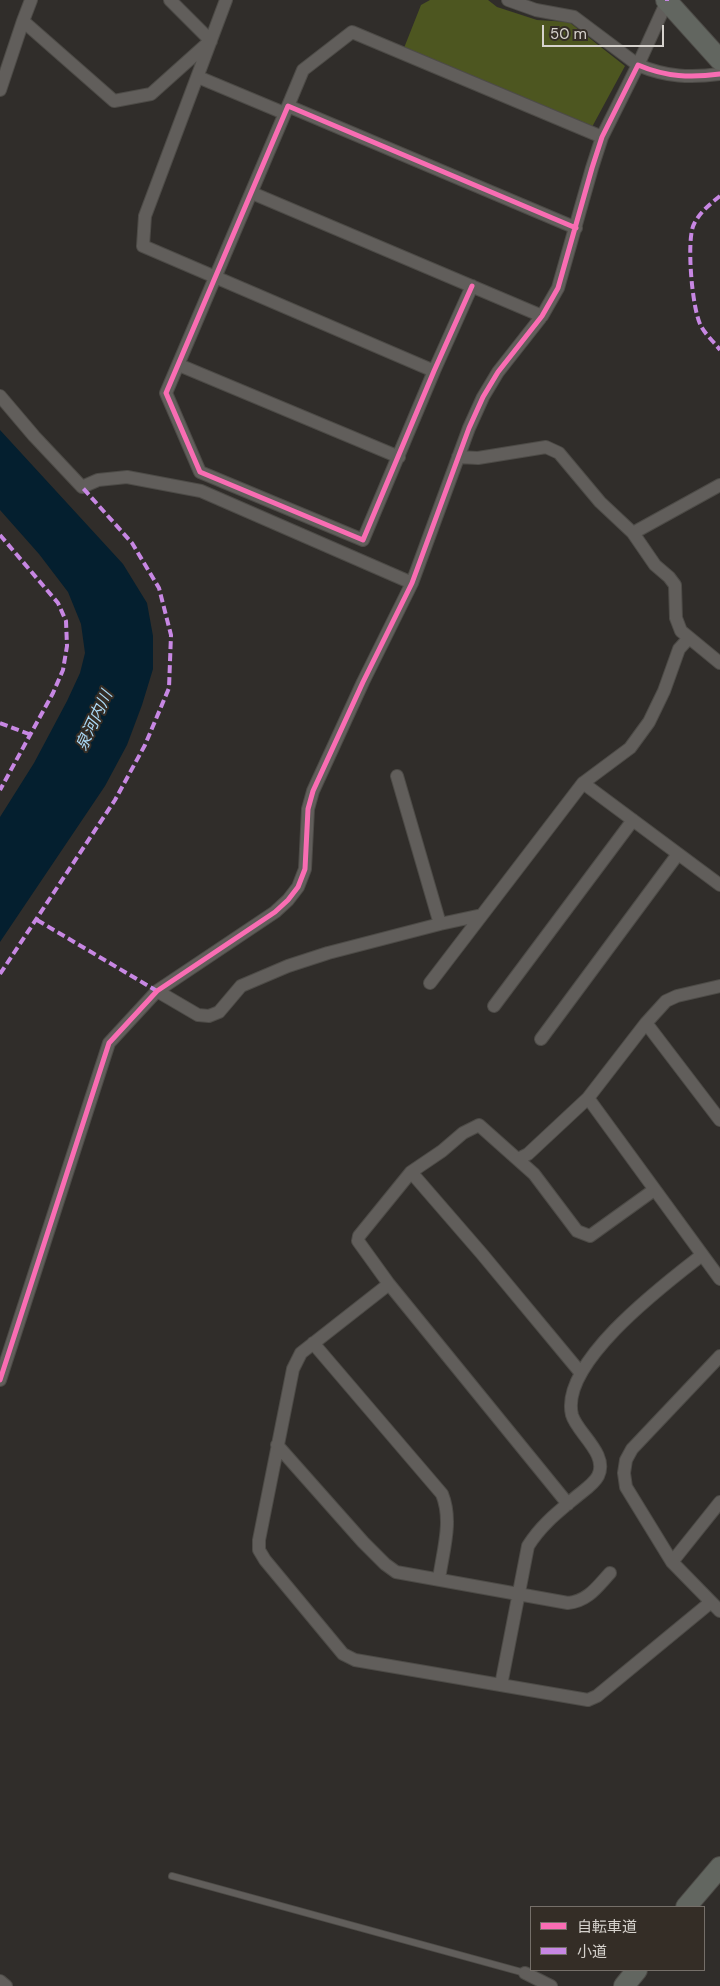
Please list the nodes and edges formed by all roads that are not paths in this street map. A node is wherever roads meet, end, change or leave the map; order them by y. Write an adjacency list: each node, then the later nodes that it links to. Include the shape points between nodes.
1 (31, 0): 6 (street)
2 (170, 0): 7 (street)
3 (226, 0): 7 (street)
4 (508, 0): 9 (street, via 536,10 574,17)
5 (666, 0): 8 (main road); 9 (street)
6 (23, 21): 7 (street, via 114,101 151,94); 12 (street)
7 (211, 41): 11 (street)
8 (720, 60)
9 (638, 65): 10 (street, via 673,76 696,78); 14 (street)
10 (720, 74)
11 (198, 77): 13 (street); 17 (street, via 145,216 142,246)
12 (0, 90)
13 (286, 110): 14 (street, via 303,70 352,32); 15 (street); 16 (street)
14 (602, 137): 16 (street)
15 (252, 193): 17 (street); 18 (street)
16 (576, 228): 19 (street, via 558,288)
17 (216, 278): 20 (street); 21 (street)
18 (472, 286): 19 (street); 21 (street)
19 (542, 316): 24 (street, via 498,372 483,397)
20 (179, 364): 23 (street); 23 (street, via 166,393 200,472 363,540)
21 (434, 371): 23 (street)
22 (0, 396): 27 (street, via 82,487 98,480 127,477 200,491)
23 (398, 457)
24 (458, 457): 26 (street, via 478,458 546,447 559,453 600,502); 27 (street)
25 (720, 485): 26 (street)
26 (633, 533): 28 (street, via 655,565 675,586 676,618 681,631)
27 (412, 583): 39 (street, via 314,791 308,809 305,869 298,888 275,912)
28 (689, 638): 29 (street); 31 (street, via 680,649 649,722 630,748)
29 (720, 663)
30 (397, 776): 36 (street)
31 (583, 783): 32 (street); 35 (street)
32 (633, 820): 33 (street); 40 (street)
33 (678, 854): 34 (street); 42 (street)
34 (720, 885)
35 (482, 915): 36 (street); 37 (street)
36 (440, 924): 39 (street, via 288,966 242,986 219,1012 210,1016 198,1015)
37 (430, 983)
38 (720, 986): 41 (street, via 666,1001)
39 (157, 991): 54 (street, via 109,1043)
40 (494, 1006)
41 (646, 1023): 43 (street); 44 (street)
42 (541, 1039)
43 (588, 1098): 45 (street, via 528,1154); 47 (street)
44 (720, 1120)
45 (518, 1159): 46 (street, via 479,1125 463,1133); 47 (street, via 534,1174 577,1230 590,1236)
46 (411, 1172): 50 (street, via 359,1236 358,1242); 53 (street)
47 (654, 1190): 48 (street)
48 (702, 1255): 49 (street); 53 (street, via 623,1322)
49 (720, 1279)
50 (389, 1284): 51 (street); 57 (street)
51 (313, 1343): 55 (street, via 301,1353 293,1369); 60 (street, via 442,1494 448,1520)
52 (720, 1356): 58 (street, via 632,1449 626,1460 626,1487)
53 (580, 1372): 57 (street, via 572,1396 572,1416 597,1452 600,1466 599,1476)
54 (0, 1380)
55 (277, 1445): 60 (street, via 385,1564 396,1572); 63 (street, via 259,1540 260,1550 343,1654 355,1660)
56 (720, 1502): 58 (street)
57 (568, 1504): 61 (street, via 538,1530 528,1546)
58 (672, 1562): 62 (street)
59 (610, 1573): 61 (street, via 579,1602 568,1603)
60 (439, 1579): 61 (street)
61 (518, 1593): 63 (street)
62 (716, 1606): 63 (street, via 588,1700)
63 (500, 1685)
64 (720, 1867): 66 (main road)
65 (172, 1876): 68 (lane)
66 (687, 1906)
67 (636, 1971): 72 (main road)
68 (525, 1973): 71 (street)
69 (0, 1981): 70 (street)
70 (6, 1986)
71 (551, 1986)
72 (624, 1986)

